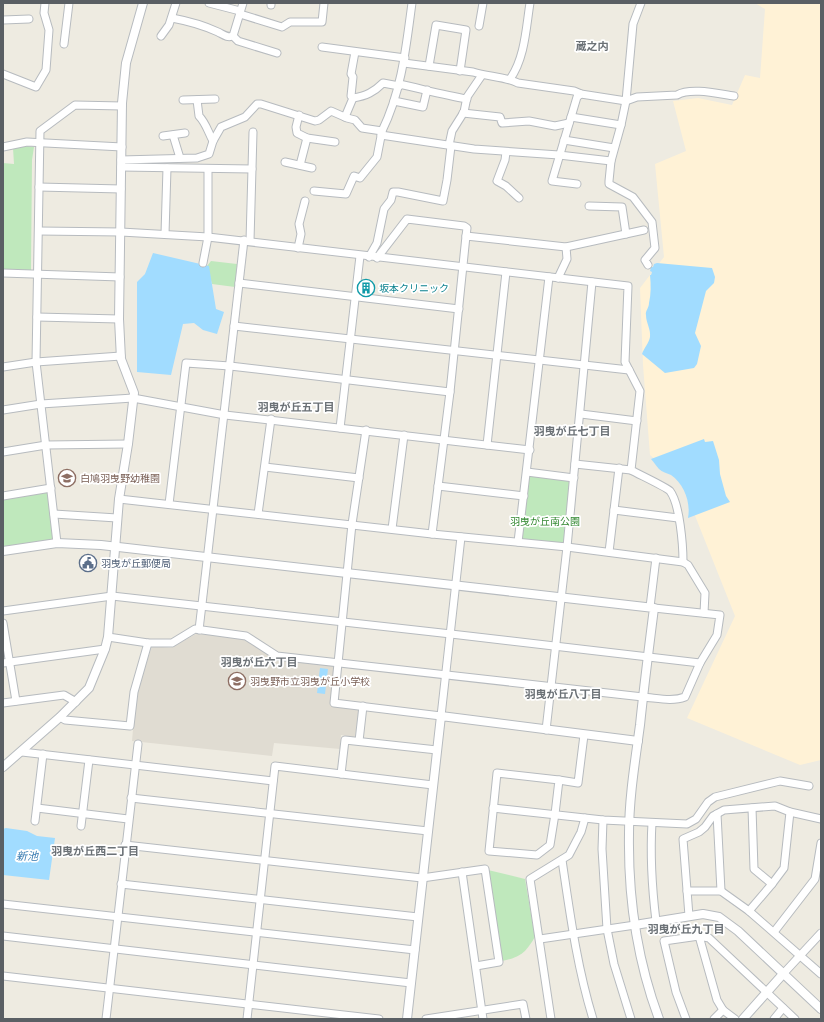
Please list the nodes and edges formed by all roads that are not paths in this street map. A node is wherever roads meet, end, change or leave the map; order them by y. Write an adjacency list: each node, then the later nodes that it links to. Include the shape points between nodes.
1 (45, 3): 26 (street, via 44,13 49,30 46,70 36,87)
2 (69, 3): 19 (street)
3 (143, 3): 40 (street, via 126,63)
4 (176, 3): 13 (street)
5 (209, 3): 12 (street)
6 (243, 3): 12 (street)
7 (324, 3): 12 (street, via 322,22 290,22 282,27)
8 (412, 3): 23 (street)
9 (483, 3): 16 (street)
10 (530, 3): 28 (street, via 521,51)
11 (641, 3): 39 (street, via 634,24)
12 (240, 13): 18 (street)
13 (172, 18): 17 (street); 18 (street, via 206,26 229,38)
14 (29, 19): 15 (street)
15 (3, 20)
16 (479, 26)
17 (161, 36)
18 (233, 36): 22 (street, via 238,41)
19 (64, 44)
20 (322, 47): 21 (street)
21 (355, 52): 23 (street, via 377,53); 34 (street, via 350,96)
22 (277, 53)
23 (404, 60): 24 (street); 29 (street)
24 (429, 66): 25 (street); 25 (street, via 436,25 466,30)
25 (460, 70): 27 (street)
26 (3, 74)
27 (482, 75): 28 (street); 35 (street)
28 (510, 79): 31 (street, via 518,83)
29 (399, 85): 30 (street); 34 (street, via 383,83 364,96); 38 (street)
30 (427, 90): 35 (street, via 440,95); 38 (street, via 423,107)
31 (581, 94): 39 (street); 44 (street, via 577,98)
32 (734, 96): 39 (street, via 712,92 682,92 677,95 637,97)
33 (215, 98): 37 (street)
34 (353, 98): 43 (street)
35 (467, 99): 41 (street)
36 (183, 100): 37 (street)
37 (197, 100): 53 (street, via 199,116)
38 (394, 101): 47 (street)
39 (626, 101): 45 (street)
40 (122, 106): 55 (street, via 76,105 40,131); 58 (street)
41 (463, 113): 44 (street, via 500,117 502,123 529,121 555,126); 56 (street, via 452,131)
42 (299, 116): 43 (street, via 315,121 331,111); 51 (street, via 297,133); 53 (street, via 257,104 244,117 221,126)
43 (345, 117): 47 (street, via 355,120 362,128)
44 (570, 120): 45 (street); 52 (street)
45 (621, 125): 59 (street)
46 (253, 132): 70 (street)
47 (382, 133): 56 (street); 74 (street, via 377,157 360,178 354,176 346,194)
48 (185, 134): 49 (street)
49 (174, 135): 50 (street); 62 (street)
50 (163, 136)
51 (307, 138): 54 (street); 66 (street)
52 (564, 140): 59 (street); 61 (street)
53 (213, 141): 62 (street, via 209,154 198,158)
54 (335, 142)
55 (40, 143): 57 (street, via 27,142); 58 (street); 72 (street)
56 (450, 145): 60 (street); 89 (street, via 443,200 393,192 384,209)
57 (3, 147)
58 (122, 148): 65 (street)
59 (614, 148): 63 (street)
60 (506, 152): 61 (street); 75 (street, via 497,181)
61 (559, 155): 63 (street); 71 (street, via 552,181)
62 (180, 158): 65 (street)
63 (611, 161): 91 (street, via 608,180 610,184 633,197 652,222 655,248 645,260)
64 (285, 162): 66 (street)
65 (121, 163): 67 (street); 73 (street)
66 (300, 165): 69 (street)
67 (167, 168): 68 (street); 81 (street)
68 (208, 168): 70 (street); 84 (street)
69 (312, 168)
70 (252, 169): 85 (street)
71 (577, 184)
72 (39, 187): 73 (street); 79 (street)
73 (121, 189): 80 (street)
74 (314, 191)
75 (519, 198)
76 (305, 201): 87 (street, via 299,224 301,234)
77 (589, 206): 82 (street, via 622,207)
78 (644, 230): 82 (street)
79 (39, 231): 80 (street); 95 (street)
80 (120, 232): 81 (street); 96 (street)
81 (165, 234): 84 (street)
82 (626, 234): 86 (street)
83 (466, 236): 86 (street); 89 (street, via 467,228 464,226 407,219); 92 (street)
84 (208, 237): 85 (street); 90 (street)
85 (247, 241): 87 (street); 100 (street)
86 (566, 247): 98 (street, via 566,259)
87 (298, 248): 88 (street)
88 (360, 256): 89 (street); 101 (street)
89 (373, 257): 92 (street)
90 (203, 263)
91 (648, 265)
92 (462, 267): 93 (street); 102 (street)
93 (506, 272): 97 (street); 108 (street)
94 (3, 273): 95 (street)
95 (38, 273): 96 (street); 103 (street)
96 (120, 277): 104 (street)
97 (549, 277): 98 (street); 110 (street)
98 (558, 278): 99 (street)
99 (592, 282): 112 (street); 115 (street, via 628,286 625,362)
100 (239, 283): 101 (street); 105 (street)
101 (355, 297): 102 (street); 106 (street)
102 (459, 309): 107 (street)
103 (37, 317): 104 (street); 111 (street)
104 (119, 319): 109 (street)
105 (234, 326): 106 (street); 113 (street)
106 (350, 338): 107 (street); 116 (street)
107 (454, 350): 108 (street); 117 (street)
108 (497, 355): 110 (street); 132 (street)
109 (121, 356): 111 (street); 118 (street, via 134,393)
110 (540, 359): 112 (street); 133 (street)
111 (36, 362): 114 (street); 119 (street)
112 (586, 365): 115 (street); 123 (street)
113 (230, 366): 116 (street); 120 (street, via 186,363); 122 (street)
114 (3, 367)
115 (629, 370): 125 (street, via 640,391)
116 (346, 380): 117 (street); 126 (street)
117 (450, 392): 129 (street)
118 (133, 398): 119 (street); 120 (street); 130 (street)
119 (41, 404): 121 (street); 131 (street)
120 (181, 407): 122 (street); 147 (street)
121 (3, 410)
122 (225, 414): 124 (street); 148 (street)
123 (581, 414): 125 (street); 135 (street)
124 (271, 419): 126 (street); 136 (street)
125 (637, 421): 138 (street)
126 (340, 428): 127 (street)
127 (366, 430): 128 (street); 140 (street)
128 (404, 435): 129 (street); 155 (street)
129 (444, 440): 132 (street); 142 (street)
130 (128, 444): 131 (street); 146 (street)
131 (46, 445): 134 (street); 143 (street)
132 (487, 445): 133 (street)
133 (530, 450): 139 (street)
134 (3, 452)
135 (575, 464): 137 (street); 141 (street)
136 (265, 467): 140 (street); 151 (street)
137 (619, 468): 138 (street); 149 (street)
138 (631, 470): 153 (street, via 670,491)
139 (527, 472): 141 (street); 145 (street)
140 (359, 478): 154 (street)
141 (574, 478): 161 (street)
142 (438, 486): 145 (street); 156 (street)
143 (51, 488): 144 (street); 150 (street)
144 (3, 496)
145 (524, 496): 158 (street)
146 (118, 499): 147 (street); 152 (street)
147 (169, 504): 148 (street)
148 (213, 509): 151 (street); 164 (street)
149 (614, 510): 153 (street); 163 (street)
150 (54, 514): 152 (street); 159 (street)
151 (258, 514): 154 (street)
152 (117, 518): 160 (street)
153 (678, 518): 166 (street, via 683,544)
154 (352, 524): 155 (street); 167 (street)
155 (392, 529): 156 (street)
156 (432, 534): 157 (street)
157 (461, 537): 158 (street); 168 (street)
158 (518, 542): 161 (street)
159 (57, 543): 160 (street); 162 (street)
160 (114, 547): 164 (street); 169 (street)
161 (567, 547): 163 (street); 170 (street)
162 (3, 551)
163 (609, 552): 165 (street)
164 (208, 557): 167 (street); 171 (street)
165 (656, 558): 166 (street); 172 (street)
166 (683, 562): 174 (street, via 688,565 704,593)
167 (347, 573): 168 (street); 175 (street)
168 (456, 585): 170 (street); 178 (street)
169 (112, 596): 171 (street); 173 (street); 179 (street)
170 (561, 597): 172 (street); 181 (street)
171 (202, 606): 175 (street); 177 (street)
172 (652, 608): 174 (street); 183 (street)
173 (3, 611)
174 (704, 613): 186 (street, via 720,615 717,635)
175 (343, 622): 178 (street); 185 (street)
176 (3, 623): 184 (street)
177 (200, 630): 180 (street, via 195,628 172,643); 185 (street, via 246,636 277,656)
178 (451, 634): 181 (street); 187 (street)
179 (108, 637): 180 (street); 182 (street)
180 (148, 642): 195 (street, via 134,692 130,726 65,720)
181 (556, 646): 183 (street); 188 (street)
182 (105, 649): 184 (street); 191 (street, via 89,688)
183 (648, 656): 186 (street); 189 (street)
184 (6, 663): 190 (street)
185 (338, 663): 187 (street); 193 (street, via 334,702)
186 (700, 663): 189 (street, via 686,697 675,700)
187 (446, 675): 188 (street); 194 (street)
188 (550, 686): 189 (street); 196 (street)
189 (643, 697): 199 (street)
190 (16, 701): 191 (street, via 64,695); 192 (street)
191 (76, 702): 195 (street)
192 (3, 703)
193 (363, 706): 194 (street); 198 (street)
194 (441, 716): 196 (street); 201 (street)
195 (60, 717): 202 (street)
196 (546, 730): 197 (street)
197 (584, 735): 199 (street); 208 (street, via 578,783)
198 (359, 741): 201 (street); 207 (street, via 345,740)
199 (638, 741): 226 (street)
200 (138, 744): 205 (street)
201 (437, 750): 210 (street)
202 (22, 752): 203 (street); 206 (street)
203 (43, 754): 204 (street); 213 (street)
204 (89, 760): 205 (street); 217 (street)
205 (135, 765): 209 (street); 212 (street)
206 (3, 767)
207 (341, 774): 209 (street, via 275,766); 210 (street)
208 (558, 780): 214 (street, via 497,773); 219 (street)
209 (273, 781): 218 (street)
210 (433, 785): 229 (street)
211 (809, 786): 227 (street, via 780,781 715,797 708,802 696,819 687,824)
212 (131, 798): 218 (street); 222 (street)
213 (36, 808): 217 (street); 225 (street)
214 (493, 808): 219 (street); 219 (street, via 489,851 538,855 550,845)
215 (752, 808): 216 (street, via 775,806); 220 (street, via 724,810); 237 (street, via 754,869)
216 (790, 812): 223 (street); 237 (street, via 784,868)
217 (82, 813): 222 (street); 228 (street)
218 (269, 813): 229 (street); 232 (street)
219 (555, 814): 221 (street)
220 (717, 814): 238 (street, via 706,827 683,839); 239 (street)
221 (585, 818): 224 (street); 233 (street, via 569,855)
222 (128, 819): 231 (street)
223 (821, 819)
224 (604, 820): 226 (street); 248 (street, via 602,850)
225 (35, 821)
226 (629, 822): 227 (street); 247 (street, via 629,865)
227 (652, 823): 246 (street, via 650,850)
228 (81, 826)
229 (428, 831): 235 (street)
230 (821, 843): 250 (street, via 815,879)
231 (125, 845): 232 (street); 236 (street)
232 (264, 860): 235 (street); 240 (street)
233 (562, 860): 252 (street); 255 (street, via 530,880)
234 (462, 872): 235 (street); 260 (street); 260 (street, via 485,869 499,962)
235 (422, 878): 245 (street)
236 (121, 884): 240 (street); 244 (street)
237 (772, 884): 242 (street)
238 (687, 891): 239 (street); 243 (street)
239 (721, 891): 242 (street)
240 (260, 900): 245 (street); 249 (street)
241 (3, 904): 244 (street)
242 (750, 911): 250 (street)
243 (689, 916): 246 (street); 262 (street, via 703,914 719,917 738,931)
244 (117, 917): 249 (street); 256 (street)
245 (418, 917): 257 (street)
246 (656, 922): 247 (street)
247 (635, 925): 248 (street); 282 (street, via 642,962)
248 (607, 929): 252 (street); 281 (street, via 614,964)
249 (256, 931): 257 (street); 259 (street)
250 (774, 932): 258 (street)
251 (821, 933): 258 (street)
252 (573, 934): 255 (street); 280 (street, via 583,986)
253 (3, 936): 256 (street)
254 (699, 936): 266 (street, via 709,938); 271 (street, via 717,1000); 283 (street, via 664,941 676,992)
255 (540, 939): 279 (street)
256 (113, 949): 259 (street); 265 (street)
257 (414, 950): 264 (street)
258 (801, 956): 261 (street); 262 (street)
259 (253, 964): 264 (street); 267 (street)
260 (476, 966): 270 (street)
261 (820, 971)
262 (783, 974): 266 (street); 269 (street)
263 (3, 976): 265 (street)
264 (411, 983): 275 (street)
265 (109, 988): 267 (street); 272 (street)
266 (767, 993): 268 (street); 286 (street)
267 (248, 1004): 273 (street); 274 (street)
268 (783, 1008): 287 (street); 288 (street)
269 (821, 1009)
270 (482, 1010): 276 (street); 277 (street); 278 (street, via 523,1004)
271 (723, 1010): 284 (street); 285 (street)
272 (106, 1019)
273 (247, 1019)
274 (379, 1019)
275 (407, 1019)
276 (426, 1019)
277 (483, 1019)
278 (526, 1019)
279 (551, 1019)
280 (593, 1019)
281 (631, 1019)
282 (659, 1019)
283 (686, 1019)
284 (714, 1019)
285 (735, 1019)
286 (743, 1019)
287 (774, 1019)
288 (795, 1019)

